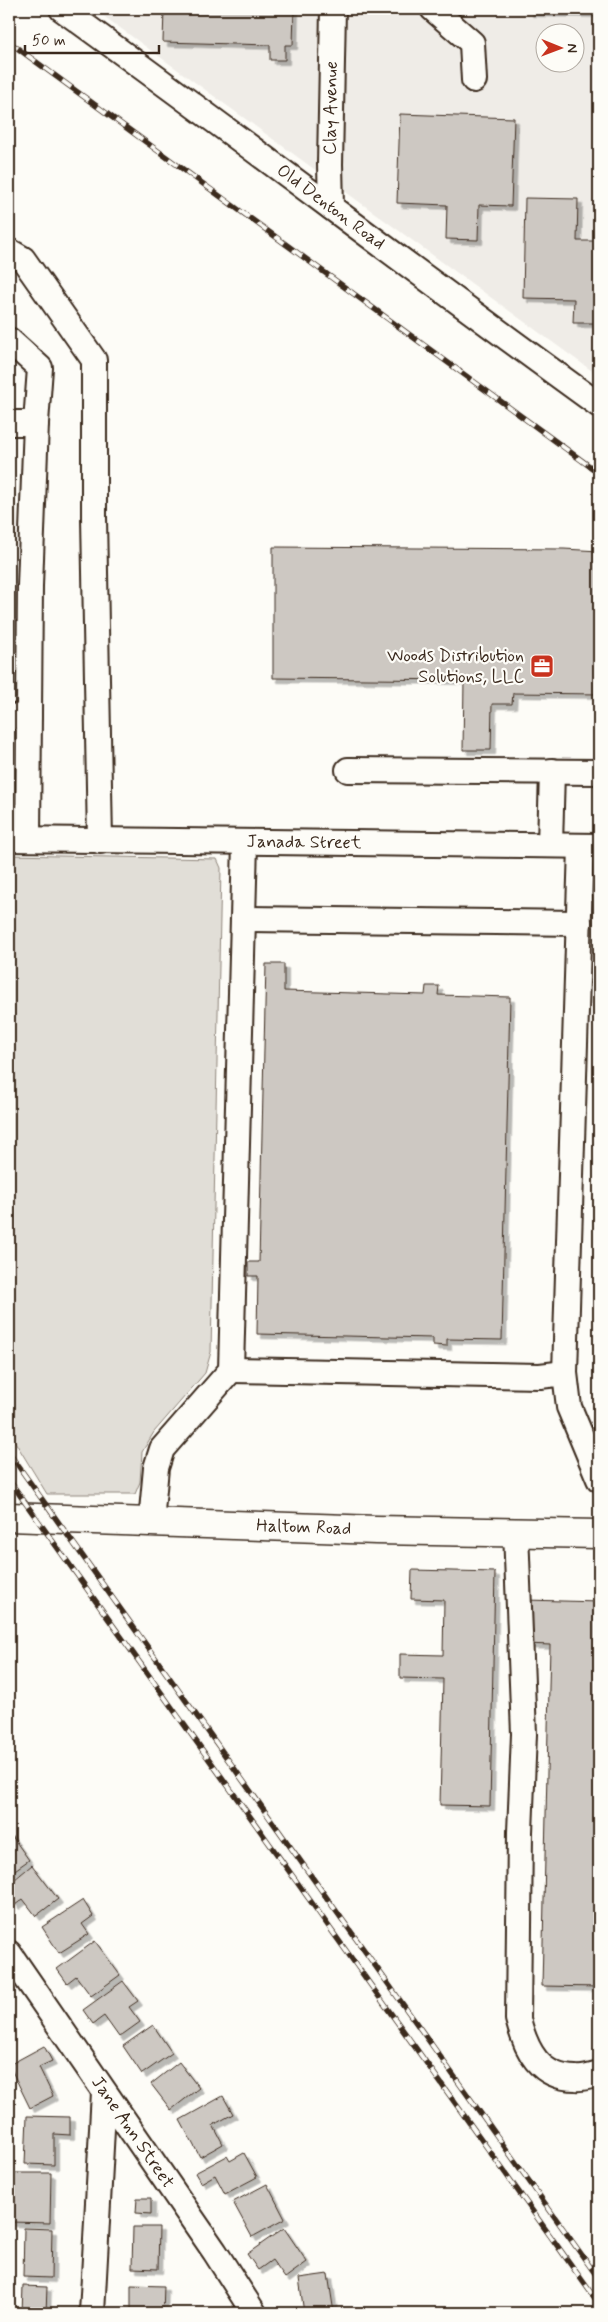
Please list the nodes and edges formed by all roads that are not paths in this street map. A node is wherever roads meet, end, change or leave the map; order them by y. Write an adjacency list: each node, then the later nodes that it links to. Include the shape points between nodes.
1 (62, 9): 5 (street, Old Denton Road)
2 (332, 9): 5 (street, Clay Avenue)
3 (434, 9): 4 (street, via 472,43)
4 (474, 80)
5 (332, 207): 8 (street, Old Denton Road)
6 (9, 251): 17 (street, via 22,259 94,360)
7 (9, 340): 10 (street, via 40,368)
8 (599, 404)
9 (9, 423): 10 (street)
10 (36, 423): 11 (street, via 30,586)
11 (19, 717): 12 (street)
12 (19, 763): 16 (street)
13 (348, 770): 14 (street)
14 (552, 771): 15 (street); 19 (street)
15 (599, 772)
16 (19, 839): 17 (street, Janada Street)
17 (100, 841): 18 (street, Janada Street)
18 (245, 843): 19 (street, Janada Street); 21 (street)
19 (550, 845): 20 (street, Janada Street)
20 (590, 846): 22 (street)
21 (243, 919): 22 (street); 23 (street)
22 (579, 923): 24 (street)
23 (231, 1370): 24 (street, via 540,1376); 27 (street, via 162,1449 156,1468)
24 (565, 1372): 25 (street, via 569,1407)
25 (599, 1479)
26 (9, 1517): 27 (main road, Haltom Road)
27 (151, 1522): 28 (main road, Haltom Road)
28 (516, 1532): 29 (main road, Haltom Road); 31 (street, via 524,1734 518,2019 524,2042 544,2070 576,2078)
29 (599, 1534)
30 (9, 1953): 32 (street, Jane Ann Street)
31 (599, 2074)
32 (104, 2092): 33 (street); 34 (street, Jane Ann Street)
33 (92, 2313)
34 (254, 2313)

